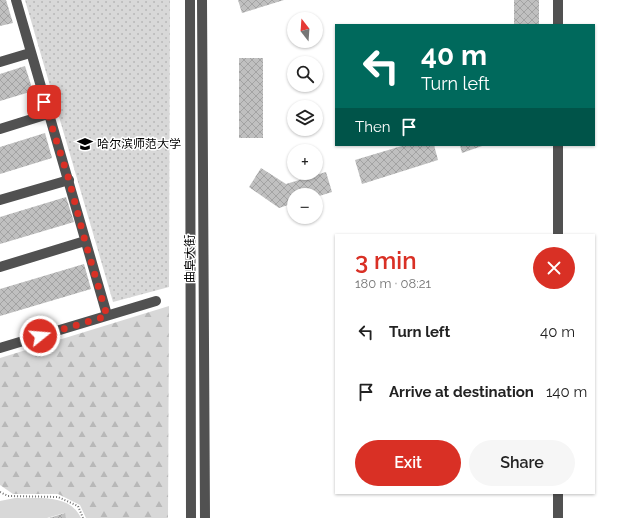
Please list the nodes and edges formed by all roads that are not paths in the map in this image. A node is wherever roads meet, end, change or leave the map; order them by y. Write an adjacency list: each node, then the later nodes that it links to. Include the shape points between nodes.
1 (16, 0): 6 (street)
2 (190, 0): 20 (street, 曲阜大街)
3 (202, 0): 21 (street, 曲阜大街)
4 (558, 0): 5 (street)
5 (558, 24)
6 (30, 53): 7 (street); 8 (street)
7 (0, 62)
8 (48, 114): 9 (street); 11 (street)
9 (0, 129)
10 (558, 146): 13 (street)
11 (69, 180): 12 (street); 14 (street)
12 (0, 200)
13 (558, 234)
14 (85, 241): 15 (street); 17 (street)
15 (0, 267)
16 (156, 301): 17 (street)
17 (107, 316): 18 (street)
18 (0, 348)
19 (558, 494): 22 (street)
20 (191, 518)
21 (205, 518)
22 (558, 518)

